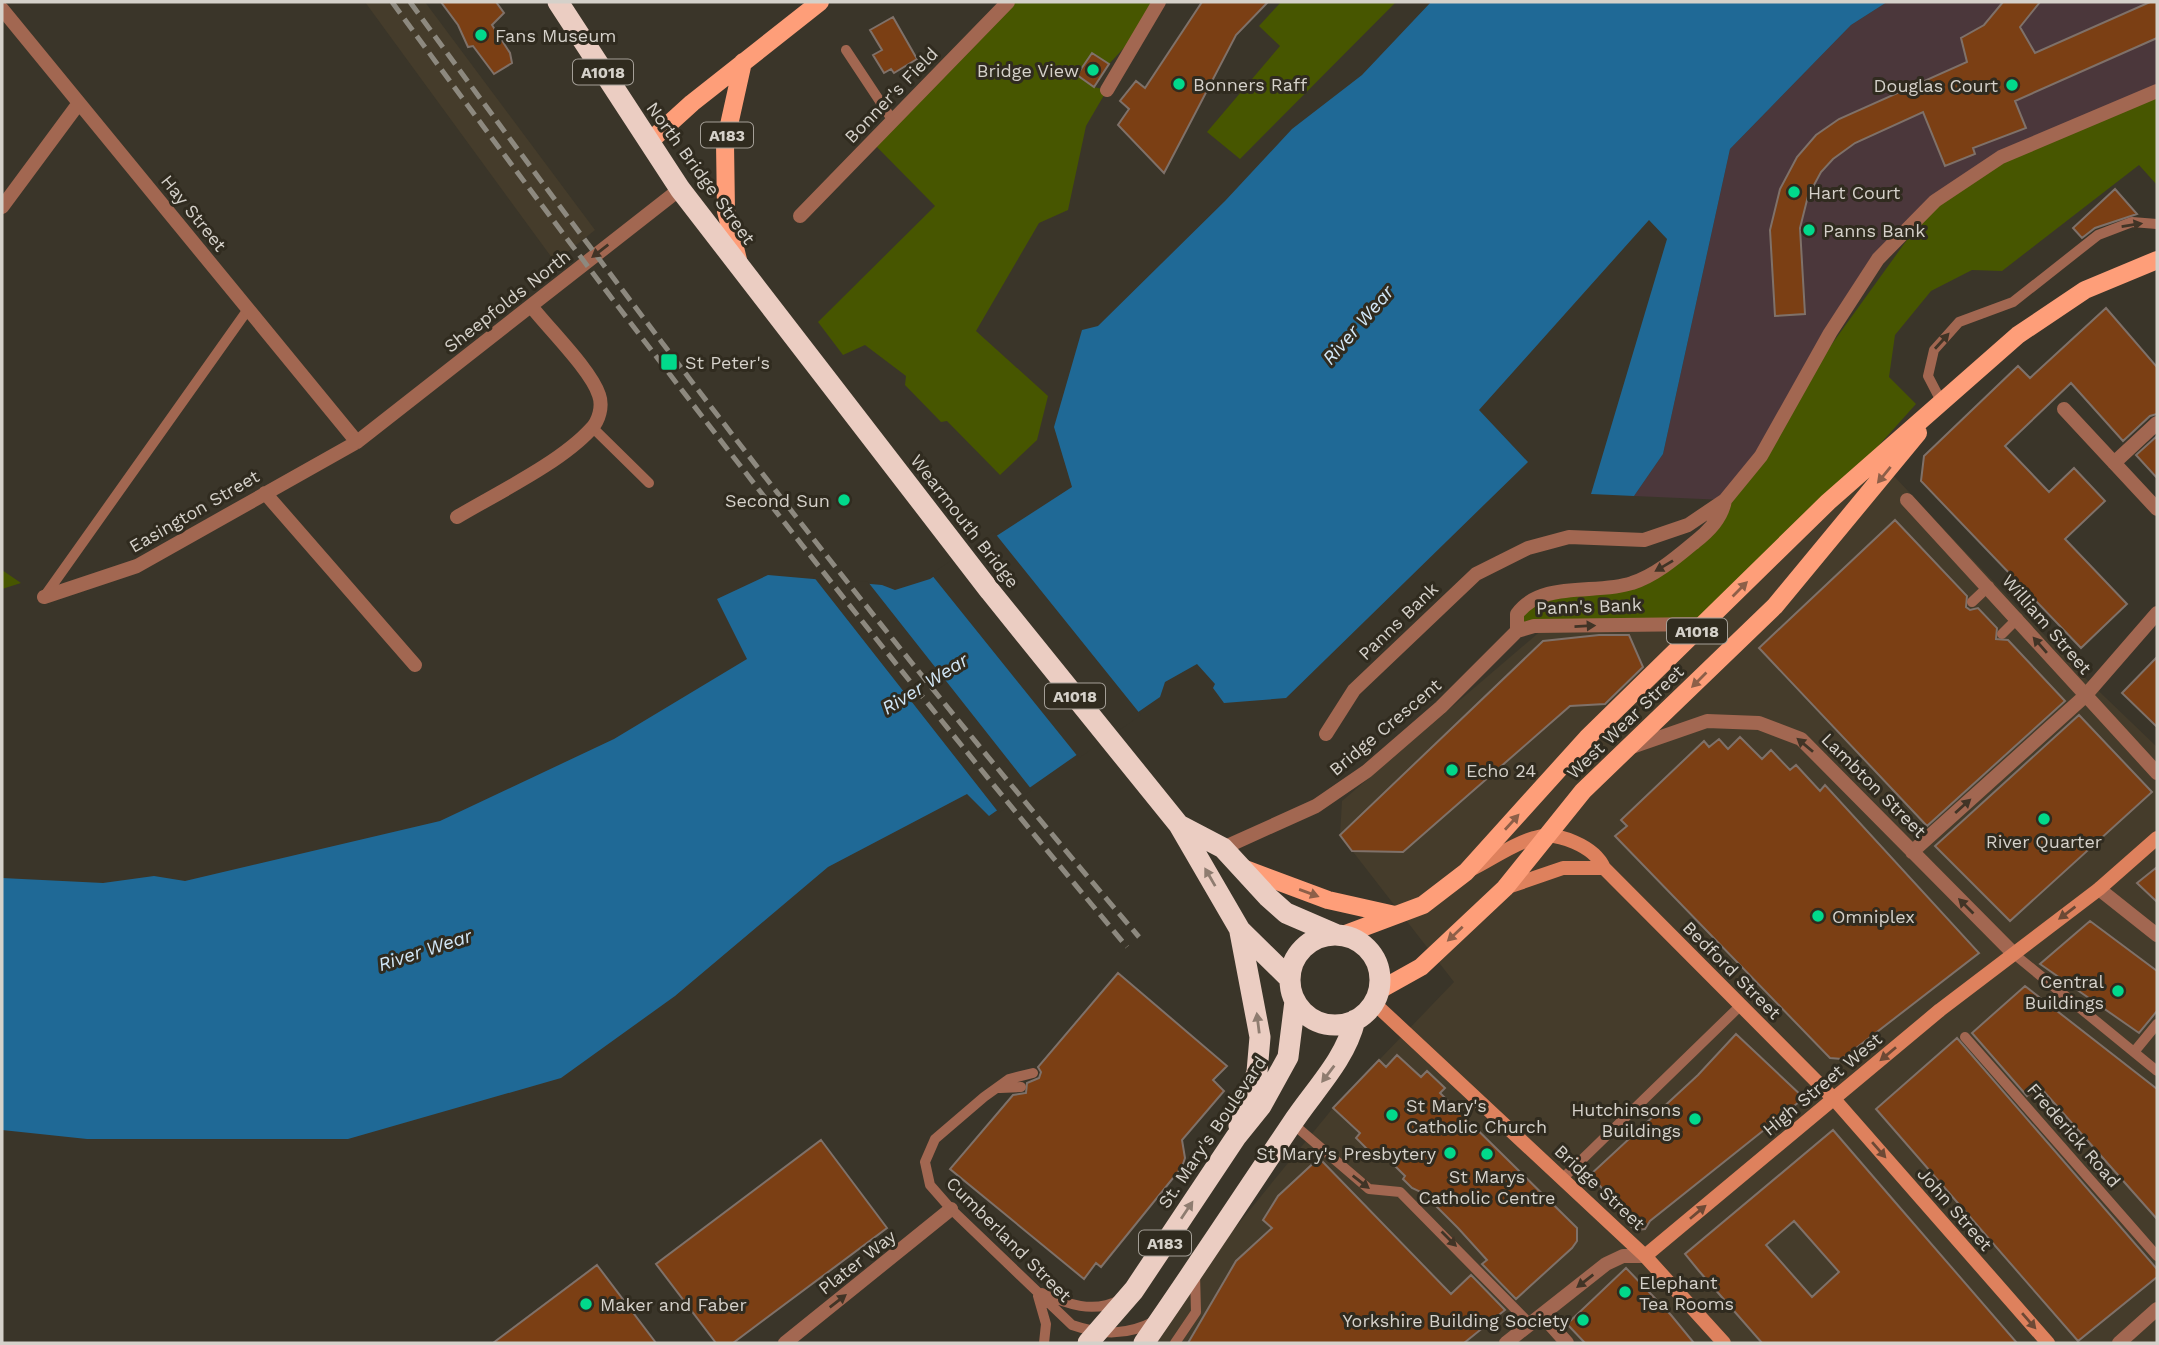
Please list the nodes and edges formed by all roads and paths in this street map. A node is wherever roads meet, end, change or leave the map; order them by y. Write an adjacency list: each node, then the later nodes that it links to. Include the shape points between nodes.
1 (558, 2): 12 (highway, North Bridge Street / A1018)
2 (820, 2): 7 (main road, A183)
3 (1008, 2): 11 (street, Bonner's Field)
4 (1159, 2): 8 (street)
5 (2, 9): 10 (street, Hay Street)
6 (846, 50): 11 (lane)
7 (743, 62): 12 (main road, A183); 18 (main road, A183, via 725,143 726,211)
8 (1107, 90)
9 (2157, 91): 29 (street, Panns Bank, via 2001,157 1935,201 1878,259 1761,456)
10 (79, 103): 14 (street); 20 (street, Hay Street)
11 (892, 121): 15 (street, Bonner's Field)
12 (649, 142): 13 (highway, North Bridge Street / A1018)
13 (680, 189): 18 (highway, North Bridge Street / A1018); 19 (street, Sheepfolds North, one-way to 19)
14 (2, 206)
15 (800, 216)
16 (2157, 224): 21 (lane, one-way to 16, via 1928,376 1934,350 1959,322 2013,302 2098,235 2132,222)
17 (2157, 260): 21 (main road, West Wear Street / A1018, via 2085,289 2018,335)
18 (739, 264): 46 (highway, Wearmouth Bridge / A1018)
19 (531, 306): 24 (street, via 600,396 600,414); 25 (street, Sheepfolds North)
20 (248, 308): 25 (street, Hay Street); 34 (lane)
21 (1942, 403): 38 (main road, West Wear Street / A1018, one-way to 21, via 1828,502); 44 (main road, West Wear Street / A1018, one-way to 44, via 1774,606)
22 (2064, 409): 26 (street)
23 (2157, 424): 26 (street)
24 (593, 428): 27 (lane); 32 (street, via 566,450)
25 (356, 442): 28 (street, Easington Street)
26 (2114, 463): 31 (street)
27 (649, 483)
28 (265, 493): 34 (street, Easington Street, via 137,566); 41 (street)
29 (1725, 500): 39 (street, one-way to 39, via 1723,512 1705,534 1672,562 1635,583 1532,599 1517,614); 43 (street, Panns Bank, via 1688,526 1644,540 1569,537 1528,548 1476,574 1353,690)
30 (1907, 500): 33 (street, William Street)
31 (2157, 509)
32 (457, 517)
33 (1989, 586): 35 (lane); 37 (street, William Street)
34 (44, 597)
35 (1972, 602)
36 (2157, 613): 42 (street)
37 (2018, 618): 40 (lane); 42 (street, William Street, one-way to 37)
38 (1705, 624): 39 (street, Pann's Bank, one-way to 38, via 1534,626); 53 (main road, West Wear Street / A1018, one-way to 38, via 1587,738)
39 (1517, 631): 49 (street, Bridge Crescent, via 1441,707 1367,771 1317,806)
40 (2002, 634)
41 (415, 665)
42 (2085, 696): 45 (street, William Street); 50 (street, one-way to 42)
43 (1326, 734)
44 (1632, 747): 47 (main road, West Wear Street / A1018, via 1583,791); 50 (street, Lambton Street, one-way to 44, via 1801,739 1759,723 1707,721)
45 (2157, 773)
46 (1179, 825): 49 (highway, A1018); 57 (highway, A1018, one-way to 46)
47 (1544, 836): 51 (street, Bedford Street, via 1580,843 1599,857); 53 (street); 54 (main road, West Wear Street / A1018)
48 (2157, 838): 55 (street, High Street West)
49 (1223, 848): 52 (highway, A1018)
50 (1913, 852): 60 (street, Lambton Street, one-way to 50)
51 (1604, 868): 54 (street, via 1563,868); 64 (street, Bedford Street)
52 (1245, 869): 56 (main road, one-way to 56, via 1328,900); 58 (highway, A1018, via 1286,912)
53 (1466, 872): 56 (main road, West Wear Street / A1018, via 1440,894)
54 (1505, 888): 62 (main road, West Wear Street / A1018, one-way to 62, via 1420,967)
55 (2099, 889): 59 (street); 60 (street, High Street West, one-way to 60)
56 (1399, 915): 58 (main road, West Wear Street / A1018)
57 (1240, 930): 61 (highway, A1018); 75 (highway, A1018, one-way to 57, via 1257,1072 1260,1037)
58 (1340, 935): 61 (highway, A1018, via 1307,945 1293,965); 62 (highway, A1018, via 1358,941 1374,957 1380,976)
59 (2157, 935)
60 (2014, 954): 68 (lane); 73 (street, High Street West, one-way to 73)
61 (1290, 979): 63 (highway)
62 (1376, 997): 65 (highway, A1018); 76 (street, Bridge Street)
63 (1295, 1001): 65 (highway, via 1323,1024); 75 (highway, St. Mary's Boulevard / A183, via 1292,1043 1284,1069)
64 (1740, 1006): 73 (street, Bedford Street); 76 (lane)
65 (1355, 1020): 74 (highway, A183, one-way to 74, via 1336,1063)
66 (2157, 1024): 68 (lane)
67 (1965, 1037): 79 (lane, Frederick Road)
68 (2134, 1052): 69 (lane)
69 (2157, 1070)
70 (1033, 1073): 72 (lane, via 1009,1079)
71 (1021, 1087): 72 (lane, via 1001,1087)
72 (982, 1098): 77 (lane, Cumberland Street, via 934,1139 925,1162 930,1185)
73 (1833, 1099): 78 (street, High Street West, one-way to 73); 94 (street, John Street, one-way to 94)
74 (1292, 1123): 80 (highway, A183); 85 (lane, one-way to 85, via 1368,1189 1400,1192)
75 (1236, 1137): 82 (highway, St. Mary's Boulevard / A183, one-way to 75)
76 (1563, 1178): 78 (street, Bridge Street)
77 (951, 1209): 81 (lane, Cumberland Street); 87 (street, Plater Way, one-way to 77)
78 (1646, 1256): 85 (street, one-way to 85, via 1623,1256 1606,1264); 93 (street, Bridge Street)
79 (2157, 1256)
80 (1195, 1268): 84 (highway, A183); 90 (lane, via 1196,1312)
81 (1036, 1290): 82 (lane, via 1066,1304 1092,1308); 86 (lane, Cumberland Street, via 1072,1325); 88 (lane, via 1046,1324)
82 (1130, 1295): 86 (highway, St. Mary's Boulevard / A183)
83 (2156, 1311): 95 (street)
84 (1163, 1316): 86 (lane, Cumberland Street, via 1122,1333); 89 (highway, A183)
85 (1536, 1320): 91 (street); 92 (street)
86 (1094, 1338)
87 (785, 1343)
88 (1044, 1343)
89 (1144, 1343)
90 (1175, 1343)
91 (1506, 1343)
92 (1567, 1343)
93 (1724, 1343)
94 (2048, 1343)
95 (2119, 1343)

